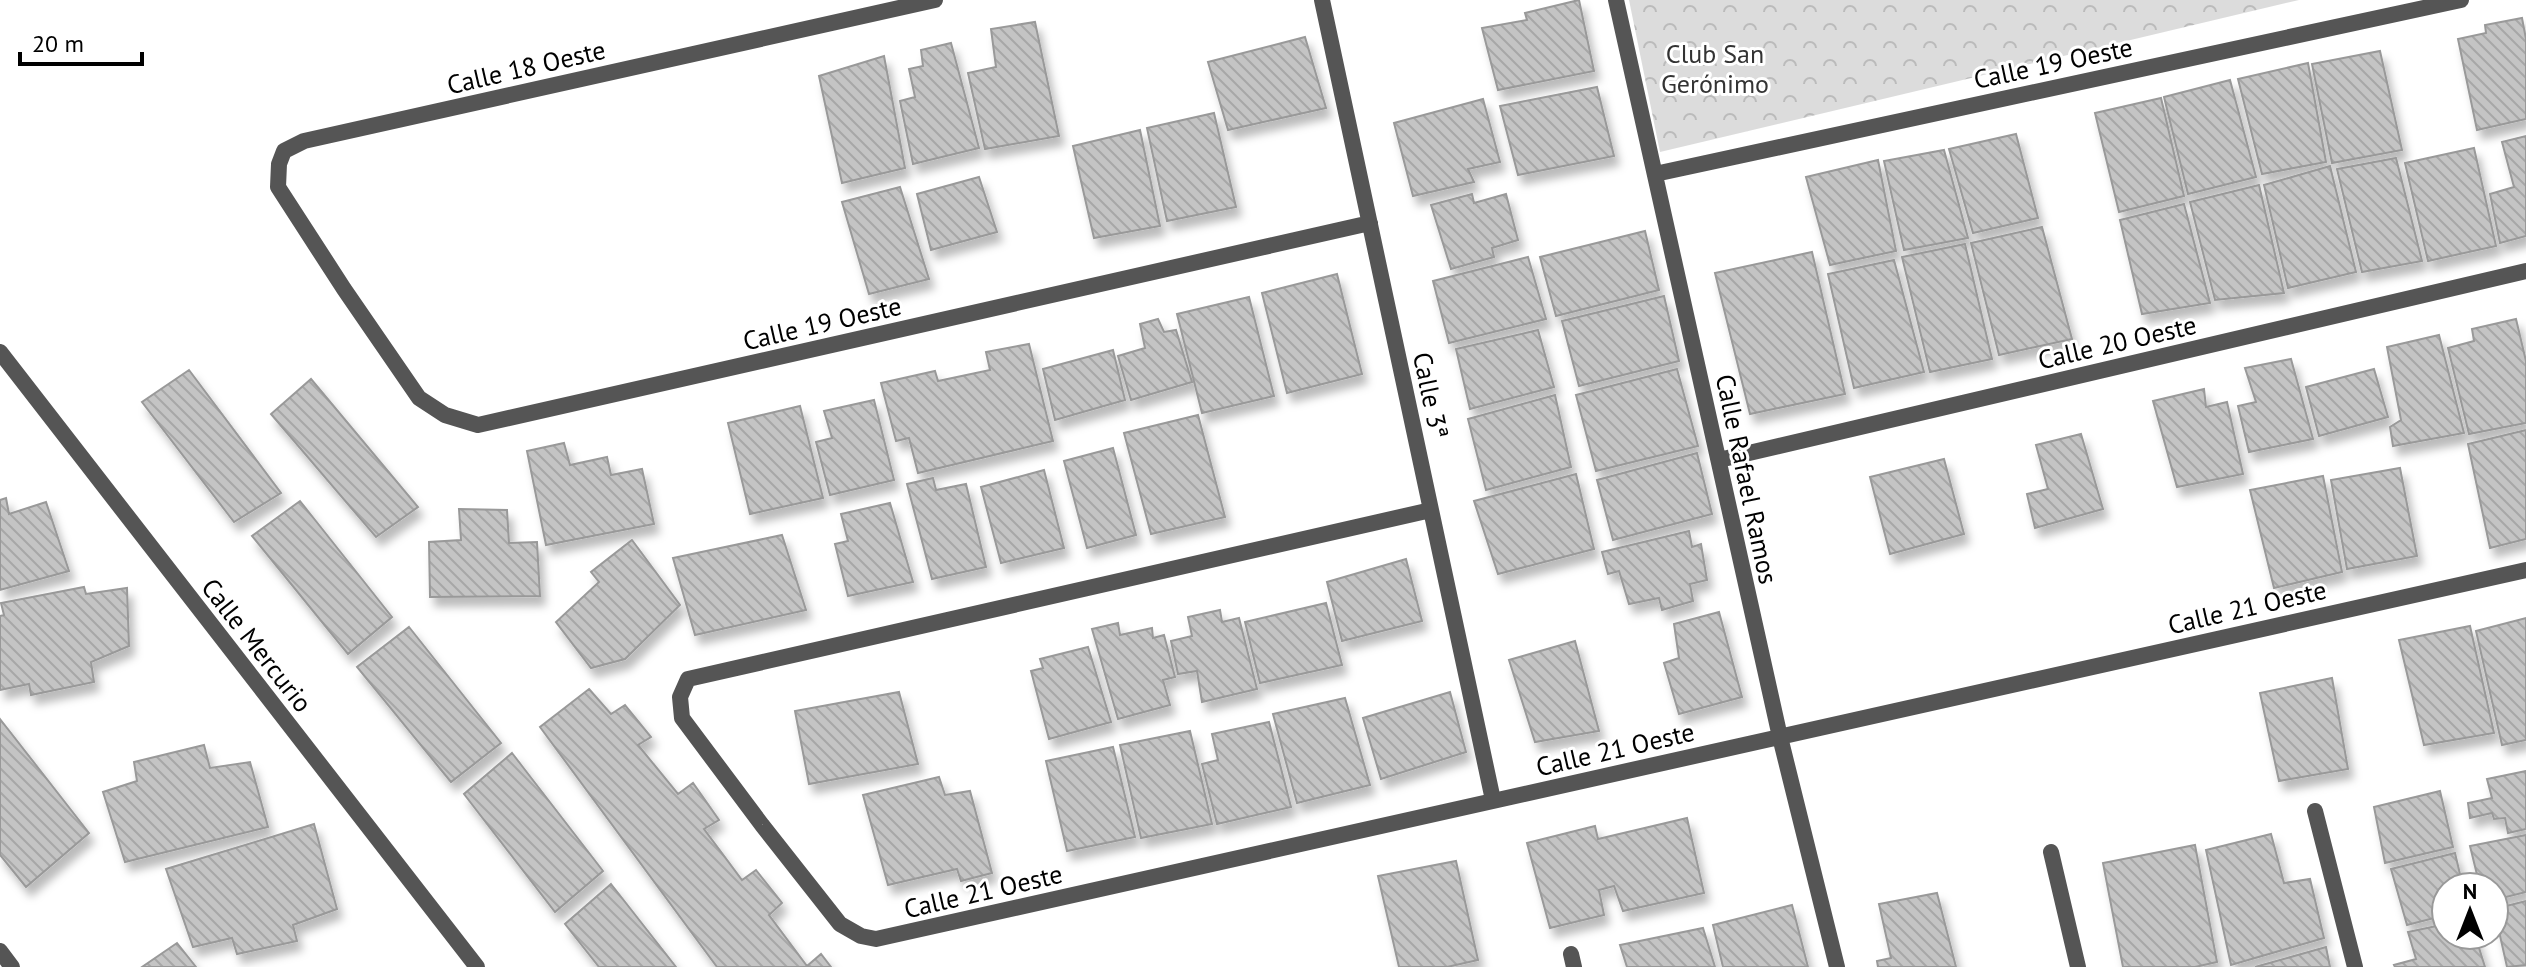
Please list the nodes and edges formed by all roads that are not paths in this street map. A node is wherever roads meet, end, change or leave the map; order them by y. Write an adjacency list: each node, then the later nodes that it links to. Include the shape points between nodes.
1 (935, 0): 8 (street, Calle 18 Oeste, via 304,141 284,151 278,187)
2 (1322, 0): 6 (street, Calle 3ª)
3 (1616, 0): 5 (street, Calle Rafael Ramos)
4 (2461, 0): 5 (street, Calle 19 Oeste)
5 (1655, 174): 10 (street, Calle Rafael Ramos)
6 (1370, 223): 8 (street, Calle 19 Oeste, via 478,425 445,415 419,398); 11 (street, Calle 3ª)
7 (2526, 271): 10 (street, Calle 20 Oeste)
8 (344, 289)
9 (0, 352): 19 (street, Calle Mercurio)
10 (1719, 460): 13 (street, Calle Rafael Ramos)
11 (1431, 510): 14 (street, Calle 3ª); 14 (street, Calle 21 Oeste, via 688,679 680,697 682,718 840,924 876,939)
12 (2526, 570): 13 (street, Calle 21 Oeste)
13 (1780, 737): 14 (street, Calle 21 Oeste); 20 (street, Calle Rafael Ramos)
14 (1493, 800)
15 (2315, 811): 22 (street)
16 (2051, 852): 21 (street)
17 (0, 951): 18 (street)
18 (12, 967)
19 (477, 967)
20 (1837, 967)
21 (2078, 967)
22 (2355, 967)

